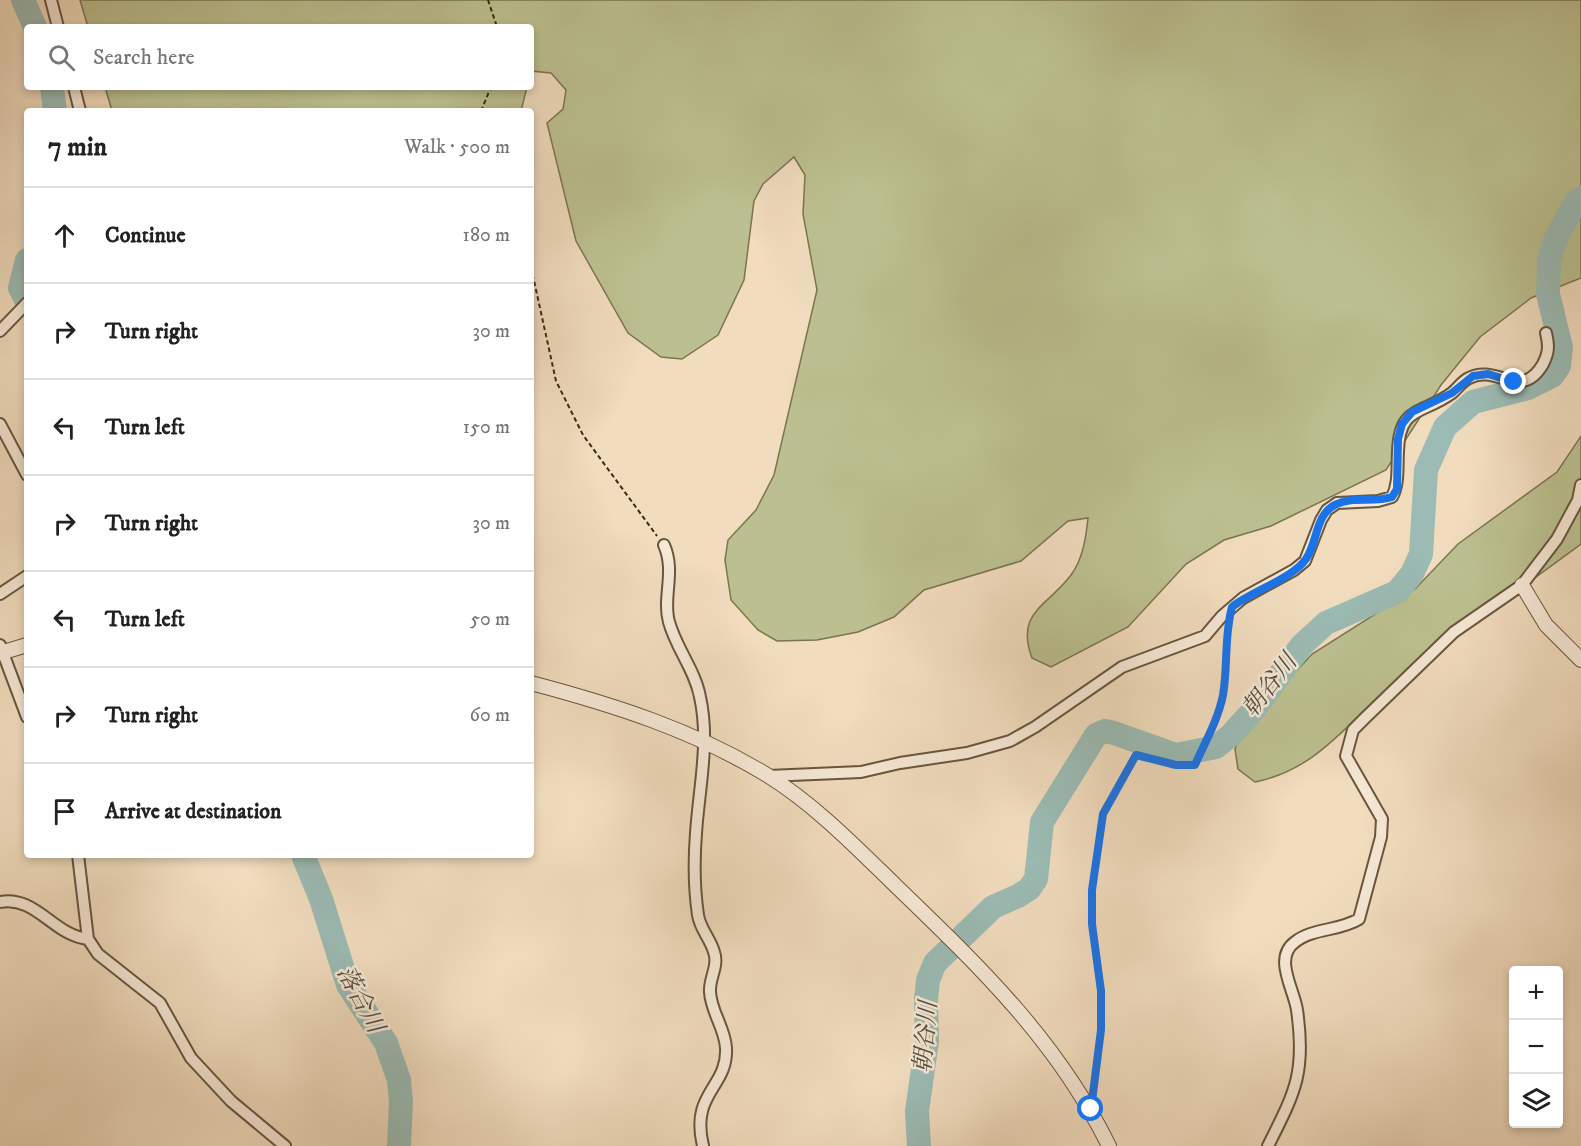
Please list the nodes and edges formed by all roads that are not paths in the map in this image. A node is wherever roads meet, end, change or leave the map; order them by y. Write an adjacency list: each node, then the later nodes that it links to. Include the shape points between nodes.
1 (51, 0): 2 (street)
2 (57, 24)
3 (75, 90): 4 (street)
4 (79, 108)
5 (23, 306): 6 (street)
6 (0, 331)
7 (1546, 333): 21 (street, via 1548,354 1537,375 1514,382 1488,374 1473,376 1452,393 1412,412 1402,424 1398,439 1397,489 1392,497 1343,502 1327,510 1305,561 1232,607 1205,636 1122,667 1010,741 861,772)
8 (0, 424): 9 (street)
9 (24, 469)
10 (1581, 485): 13 (street, via 1578,500 1557,539)
11 (664, 545): 20 (street, via 670,571 668,621 700,696)
12 (24, 578): 14 (street)
13 (1522, 585): 17 (street, via 1546,625); 28 (street, via 1454,632 1353,730 1347,743 1346,756 1382,819 1382,837 1359,919 1293,942 1285,954 1300,1029 1300,1065 1296,1088)
14 (0, 594)
15 (24, 646): 16 (street)
16 (1, 650): 19 (street)
17 (1581, 660)
18 (534, 684): 20 (street, via 626,710)
19 (24, 709)
20 (705, 741): 21 (street); 26 (street, via 694,854 698,916 715,953 710,990 726,1052 722,1071 700,1111)
21 (768, 776): 27 (street, via 832,826 945,934 1037,1031 1091,1109)
22 (78, 858): 24 (street)
23 (0, 902): 24 (street, via 28,904 75,938)
24 (88, 939): 25 (street, via 98,954 159,1003 191,1058 231,1101)
25 (285, 1146)
26 (703, 1146)
27 (1109, 1146)
28 (1268, 1146)

